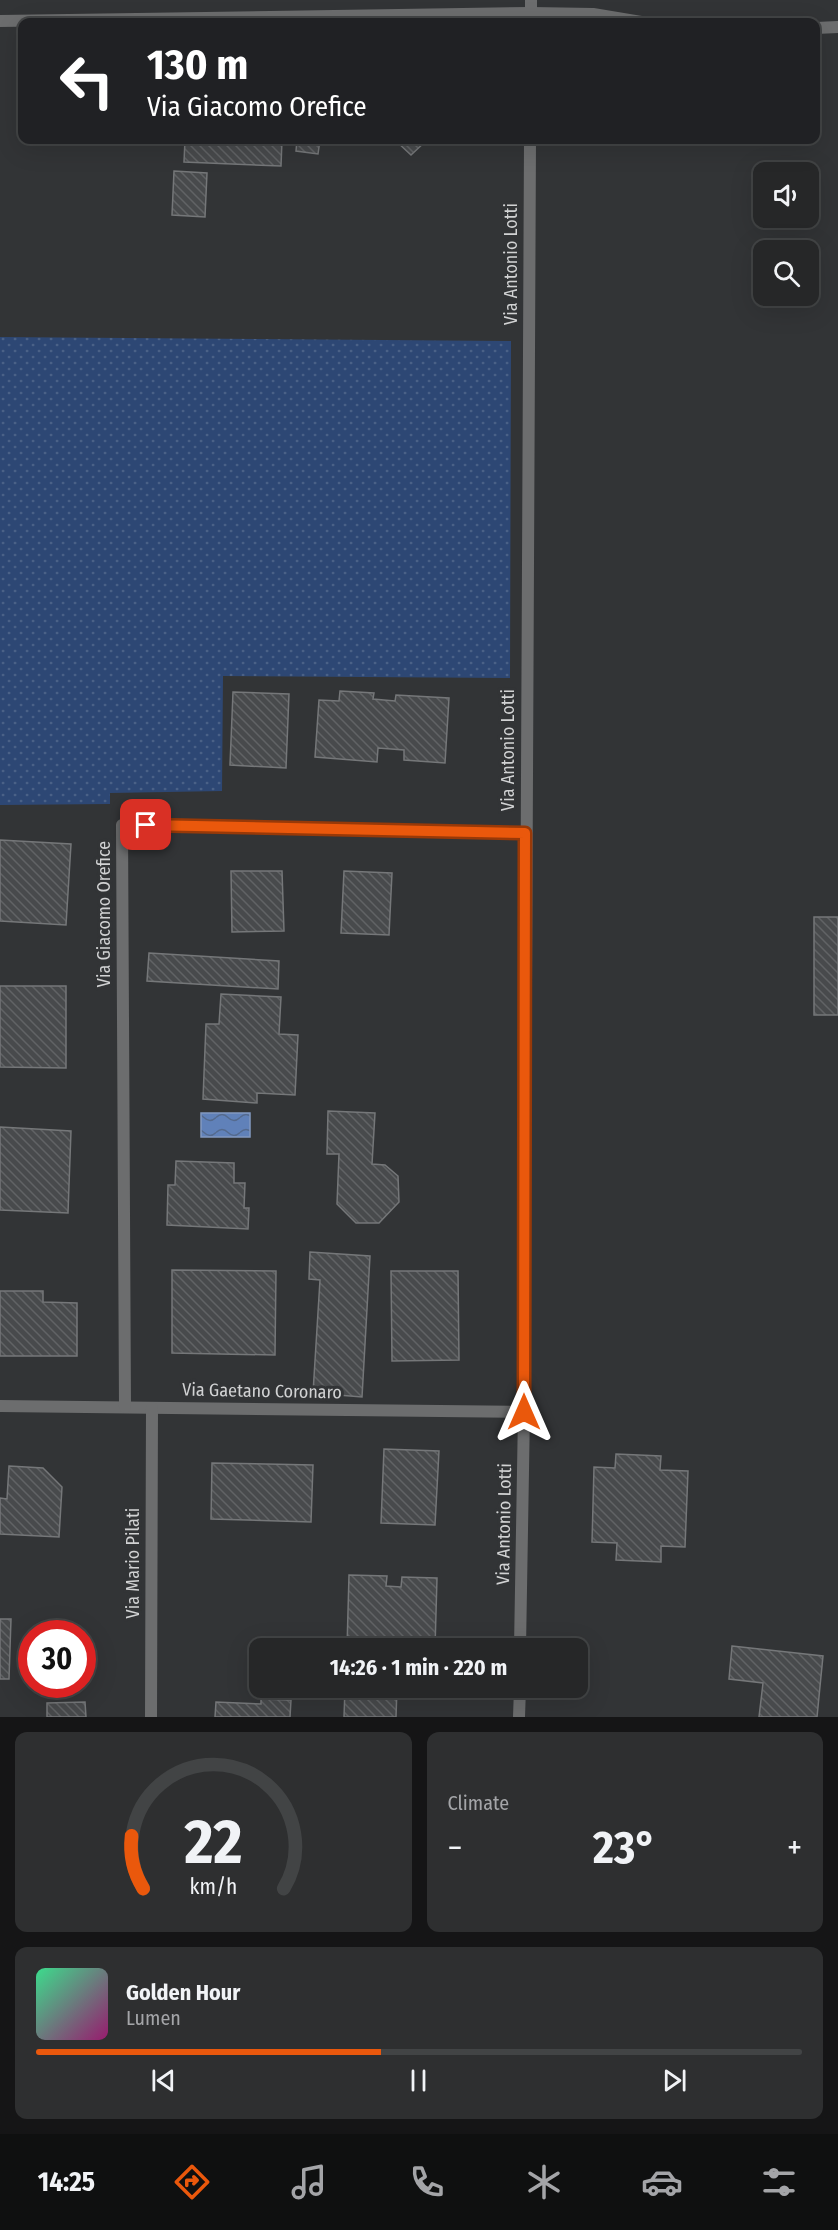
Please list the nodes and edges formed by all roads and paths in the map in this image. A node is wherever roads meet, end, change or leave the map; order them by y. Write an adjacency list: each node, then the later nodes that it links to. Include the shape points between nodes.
1 (531, 0): 2 (street)
2 (531, 18): 3 (street, via 593,14)
3 (617, 18)
4 (0, 21): 5 (street)
5 (18, 21)
6 (838, 27): 7 (street)
7 (820, 28)
8 (530, 144): 9 (street, Via Antonio Lotti)
9 (525, 833): 11 (street, Via Giacomo Orefice, via 122,825); 13 (street, Via Antonio Lotti)
10 (0, 1406): 11 (street, Via Gaetano Coronaro)
11 (125, 1407): 12 (street, Via Gaetano Coronaro)
12 (152, 1408): 13 (street, Via Gaetano Coronaro); 16 (street, Via Mario Pilati)
13 (524, 1412): 14 (street, Via Antonio Lotti)
14 (520, 1638)
15 (520, 1698): 17 (street)
16 (151, 1717)
17 (519, 1717)

